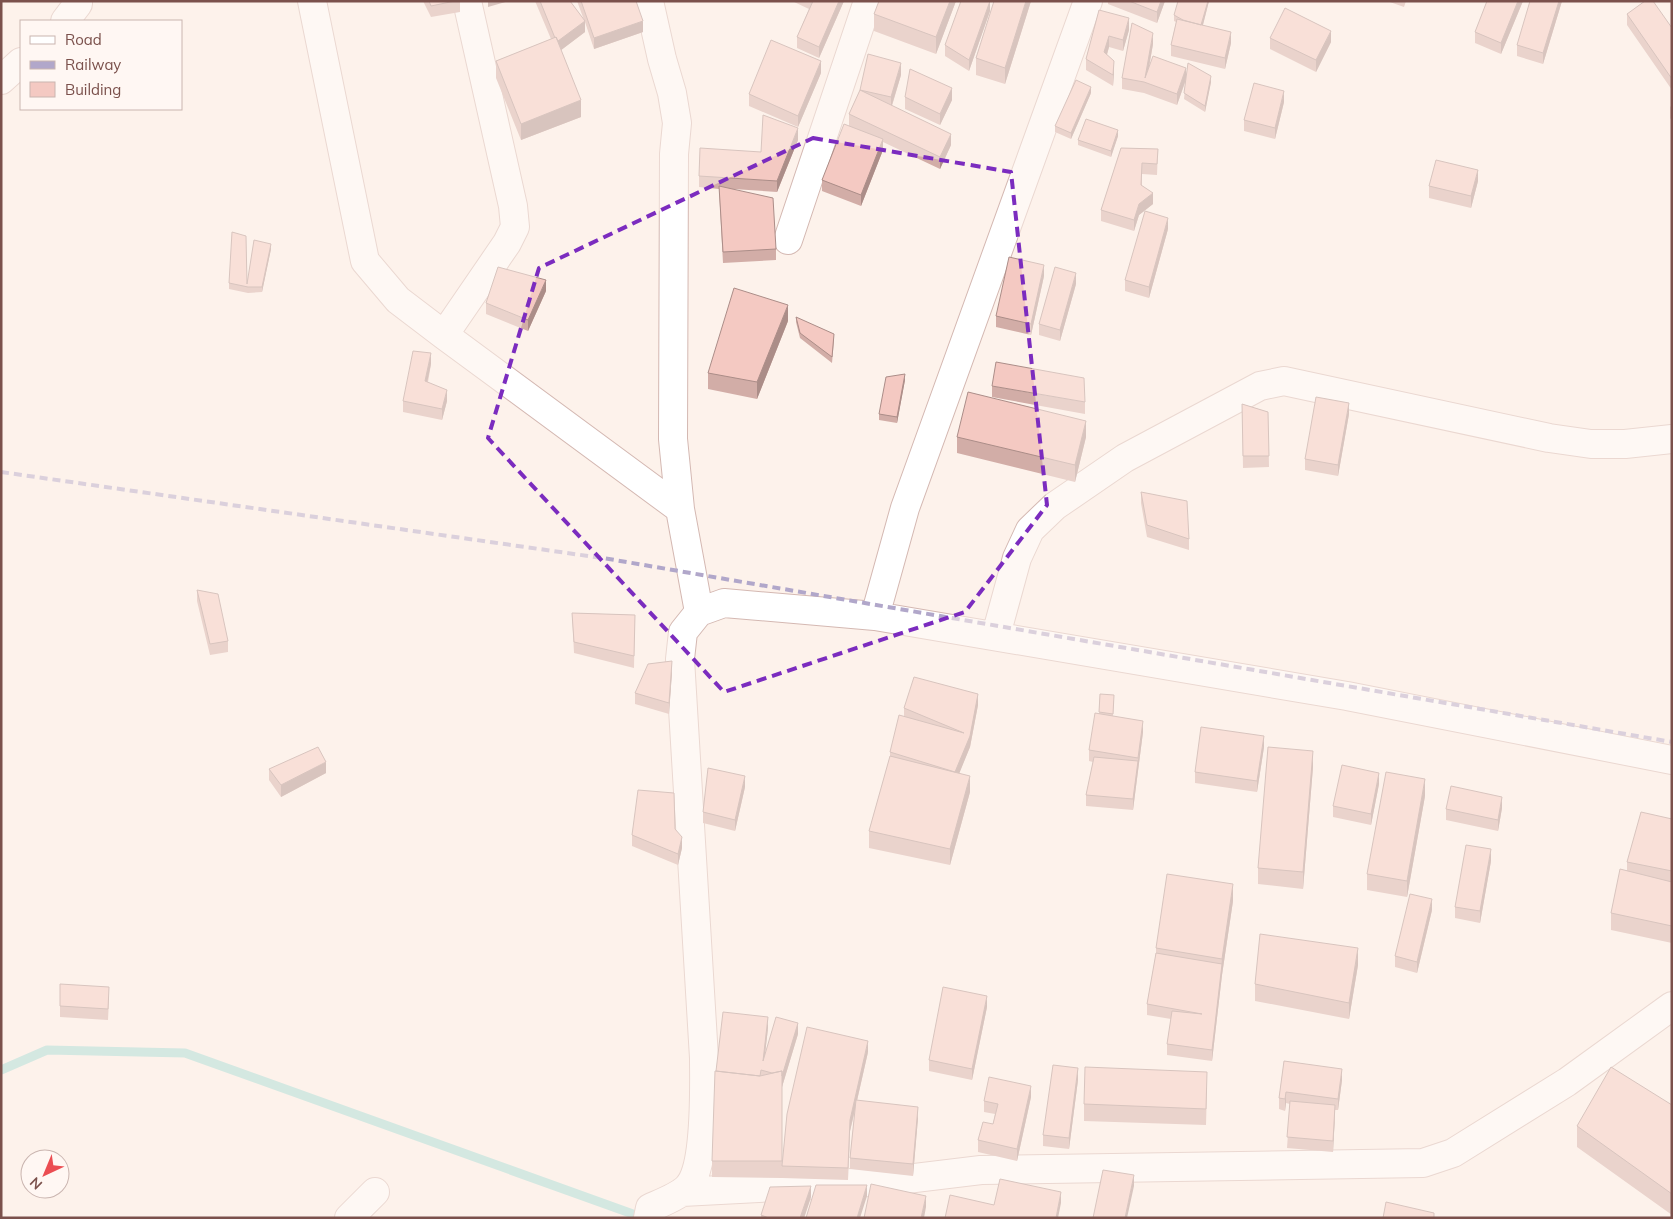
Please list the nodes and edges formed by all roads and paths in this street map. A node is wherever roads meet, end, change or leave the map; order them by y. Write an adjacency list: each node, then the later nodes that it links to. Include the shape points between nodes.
1 (78, 1): 7 (street)
2 (312, 1): 11 (street, via 365,261 398,300)
3 (467, 1): 11 (street, via 515,227)
4 (649, 1): 13 (street, via 677,123 673,439)
5 (868, 1): 10 (street)
6 (1088, 1): 15 (street, via 904,508)
7 (66, 20)
8 (20, 63): 9 (street)
9 (1, 80)
10 (788, 240)
11 (444, 335): 13 (street)
12 (1672, 439): 16 (street, via 1591,444 1549,438 1284,381 1260,386 1125,458 1055,506 1030,530 1017,558)
13 (680, 509): 14 (street)
14 (699, 612): 15 (street, via 724,603); 20 (street, via 683,632 680,659 704,1058 704,1117 698,1165 690,1186)
15 (875, 616): 16 (street)
16 (996, 635): 17 (street, via 1347,696)
17 (1672, 760)
18 (1672, 1006): 20 (street, via 1567,1082 1453,1153 1423,1163 981,1170 890,1181)
19 (374, 1192): 22 (street)
20 (682, 1192): 21 (street)
21 (649, 1213)
22 (349, 1218)

